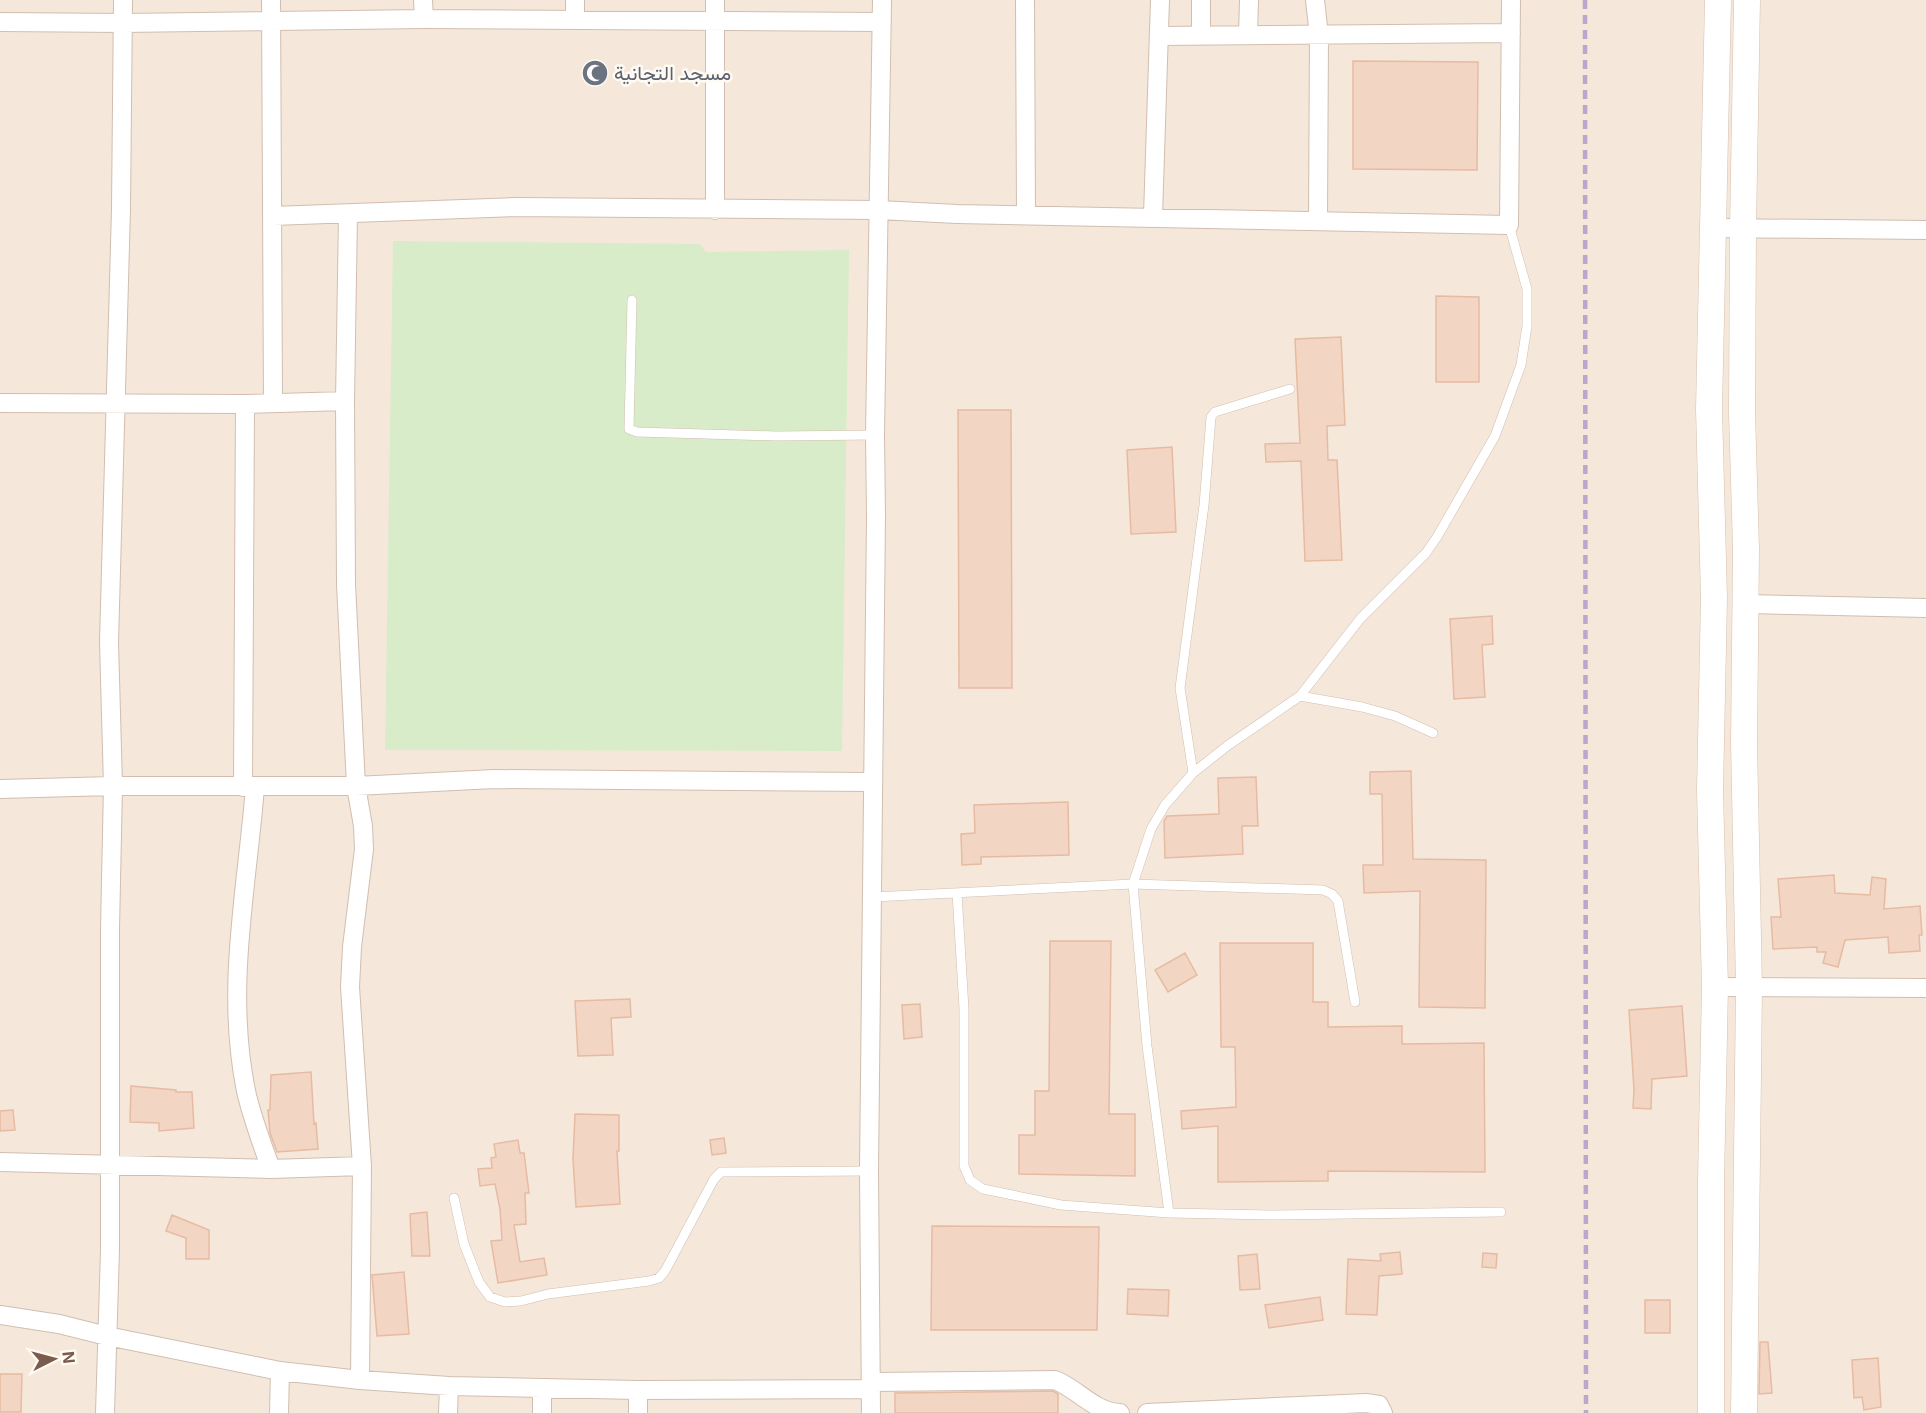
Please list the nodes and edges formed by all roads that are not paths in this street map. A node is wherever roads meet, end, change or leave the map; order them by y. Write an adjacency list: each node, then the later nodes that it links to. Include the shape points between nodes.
1 (123, 0): 21 (street)
2 (271, 0): 17 (street)
3 (423, 0): 15 (street)
4 (575, 0): 16 (street)
5 (715, 0): 19 (street)
6 (882, 0): 20 (street)
7 (1025, 0): 30 (street)
8 (1160, 0): 26 (street)
9 (1201, 0): 22 (street)
10 (1248, 0): 24 (street)
11 (1315, 0): 25 (street)
12 (1511, 0): 23 (street)
13 (1718, 0): 35 (main road)
14 (1747, 0): 36 (main road)
15 (424, 19): 16 (street); 17 (street)
16 (575, 20): 19 (street)
17 (271, 21): 21 (street); 31 (street)
18 (0, 22): 21 (street)
19 (716, 22): 20 (street); 27 (street)
20 (882, 22): 28 (street)
21 (123, 23): 41 (street)
22 (1201, 29)
23 (1511, 33): 25 (street); 34 (street)
24 (1248, 35): 25 (street); 26 (street)
25 (1319, 35): 33 (street)
26 (1159, 36): 32 (street)
27 (715, 210): 28 (street); 29 (street, via 515,207)
28 (879, 210): 30 (street); 45 (street)
29 (348, 214): 31 (street); 40 (street)
30 (1026, 215): 32 (street)
31 (273, 216): 42 (street)
32 (1154, 216): 33 (street)
33 (1318, 220): 34 (street)
34 (1509, 225): 48 (lane, via 1527,289 1527,326 1521,365 1496,436 1426,553 1360,619)
35 (1712, 228): 36 (street); 59 (main road, via 1709,409 1714,598 1710,790)
36 (1743, 228): 37 (street); 46 (main road)
37 (1926, 230)
38 (632, 300): 45 (lane, via 629,429 776,436)
39 (1290, 389): 50 (lane, via 1215,412 1211,417 1204,505 1180,688)
40 (345, 401): 42 (street); 53 (street, via 346,584)
41 (115, 403): 43 (street); 44 (street); 52 (street, via 109,642)
42 (273, 403): 44 (street)
43 (0, 404)
44 (245, 404): 54 (street)
45 (875, 435): 51 (street)
46 (1746, 604): 47 (street); 60 (main road, via 1744,743)
47 (1926, 608)
48 (1300, 696): 49 (lane, via 1395,716); 50 (lane)
49 (1433, 733)
50 (1193, 773): 56 (lane, via 1165,805 1151,829)
51 (872, 782): 53 (street, via 494,779); 58 (street)
52 (113, 786): 54 (street); 55 (street); 64 (street)
53 (356, 786): 54 (street); 65 (street, via 364,849 350,987)
54 (249, 787): 66 (street, via 251,837 242,901 237,1017 246,1090)
55 (0, 789)
56 (1133, 885): 57 (lane); 62 (lane, via 1323,890 1332,894 1338,901); 70 (lane, via 1148,1056)
57 (957, 893): 58 (lane); 70 (lane, via 964,1008 963,1166 970,1180 983,1189 1061,1205)
58 (873, 897): 67 (street)
59 (1715, 987): 60 (street); 90 (main road)
60 (1749, 987): 61 (street); 91 (main road)
61 (1926, 988)
62 (1355, 1002)
63 (0, 1162): 64 (street)
64 (109, 1166): 66 (street); 72 (street)
65 (362, 1166): 66 (street); 74 (street)
66 (270, 1169)
67 (869, 1171): 68 (lane, via 721,1172 659,1278 521,1301 505,1302 490,1297 479,1282 464,1244); 75 (street)
68 (454, 1198)
69 (1501, 1212): 70 (lane)
70 (1169, 1213)
71 (0, 1315): 72 (street)
72 (107, 1336): 73 (street); 81 (street)
73 (280, 1371): 74 (street); 82 (street)
74 (360, 1380): 76 (street)
75 (871, 1385): 78 (street); 79 (street, via 1055,1380 1068,1386); 86 (street)
76 (449, 1386): 77 (street); 83 (street)
77 (542, 1388): 78 (street); 84 (street)
78 (638, 1390): 85 (street)
79 (1080, 1404): 87 (street)
80 (1199, 1411): 88 (street); 89 (street, via 1366,1403 1379,1406)
81 (105, 1413)
82 (279, 1413)
83 (448, 1413)
84 (542, 1413)
85 (638, 1413)
86 (871, 1413)
87 (1120, 1413)
88 (1147, 1413)
89 (1383, 1413)
90 (1711, 1413)
91 (1744, 1413)

